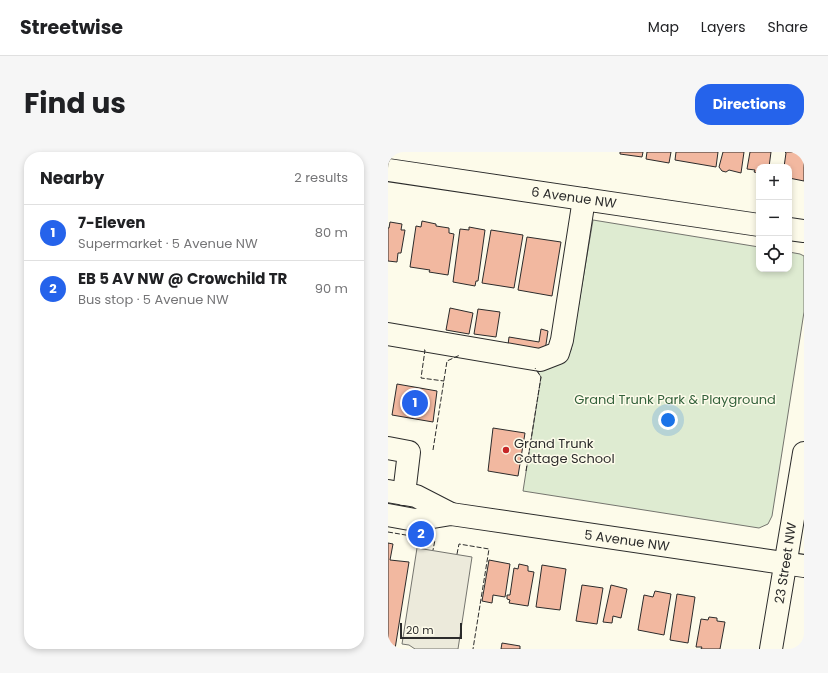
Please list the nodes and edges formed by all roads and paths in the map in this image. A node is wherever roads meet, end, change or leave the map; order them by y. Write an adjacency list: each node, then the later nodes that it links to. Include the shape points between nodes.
1 (388, 170): 2 (street, 6 Avenue NW)
2 (584, 199): 3 (street, 6 Avenue NW); 6 (street, via 558,353 540,360)
3 (756, 225)
4 (792, 229): 5 (street)
5 (804, 231)
6 (388, 334)
7 (388, 448): 9 (street, via 409,452)
8 (804, 454): 12 (street, 23 Street NW)
9 (396, 492): 10 (street, 5 Avenue NW, via 416,496)
10 (451, 514): 11 (street, 5 Avenue NW, via 415,520); 12 (street, 5 Avenue NW)
11 (388, 515)
12 (794, 564): 13 (street, 23 Street NW)
13 (772, 649)

